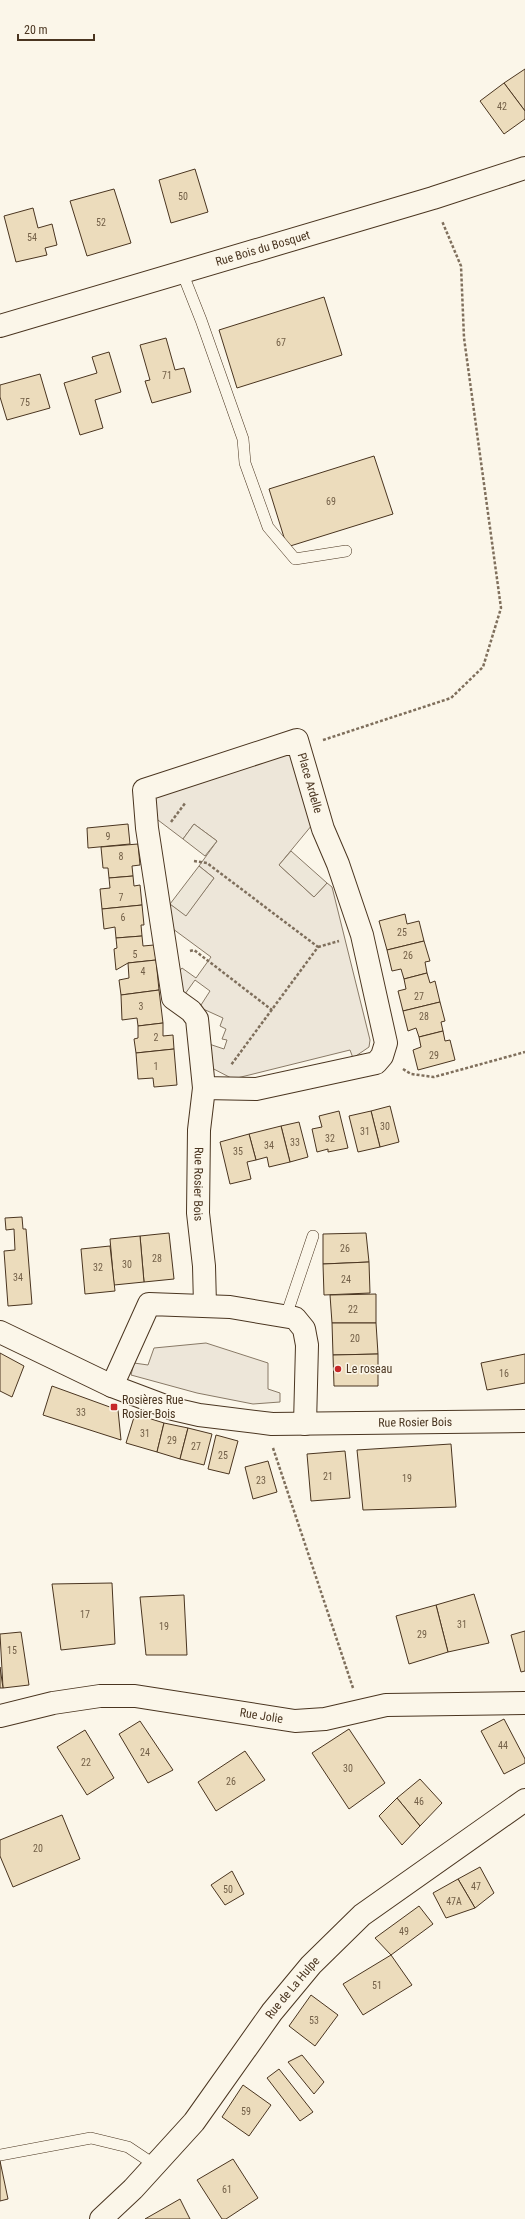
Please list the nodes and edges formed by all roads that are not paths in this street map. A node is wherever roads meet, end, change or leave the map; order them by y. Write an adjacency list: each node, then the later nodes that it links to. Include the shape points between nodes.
1 (525, 168): 2 (street, Rue Bois du Bosquet, via 433,198)
2 (182, 272): 3 (street, Rue Bois du Bosquet); 4 (lane, via 243,439 245,463 268,527 295,559)
3 (0, 326)
4 (346, 551)
5 (211, 1088): 5 (street, Place Ardelle, via 256,1090 376,1063 382,1056 386,1043 362,935 338,864 322,829 297,740 144,790 147,828 173,998 192,1011 197,1019); 7 (street, Rue Rosier Bois, via 199,1130 198,1213)
6 (313, 1236): 8 (lane)
7 (205, 1305): 8 (street); 10 (street, via 149,1304)
8 (286, 1316): 12 (street, via 295,1318 304,1329 307,1345)
9 (0, 1332): 10 (street, Rue Rosier Bois)
10 (112, 1386): 12 (street, Rue Rosier Bois, via 173,1409 212,1417 265,1423)
11 (525, 1421): 12 (street, Rue Rosier Bois)
12 (305, 1424)
13 (525, 1703): 14 (street, Rue Jolie, via 386,1705 325,1719 295,1721 135,1696 100,1696 53,1703)
14 (0, 1716)
15 (525, 1800): 17 (street, Rue de La Hulpe, via 362,1916 311,1965 272,2012 194,2122)
16 (0, 2155): 17 (lane, via 91,2138 128,2147)
17 (155, 2165): 18 (street, Rue de La Hulpe)
18 (101, 2219)

